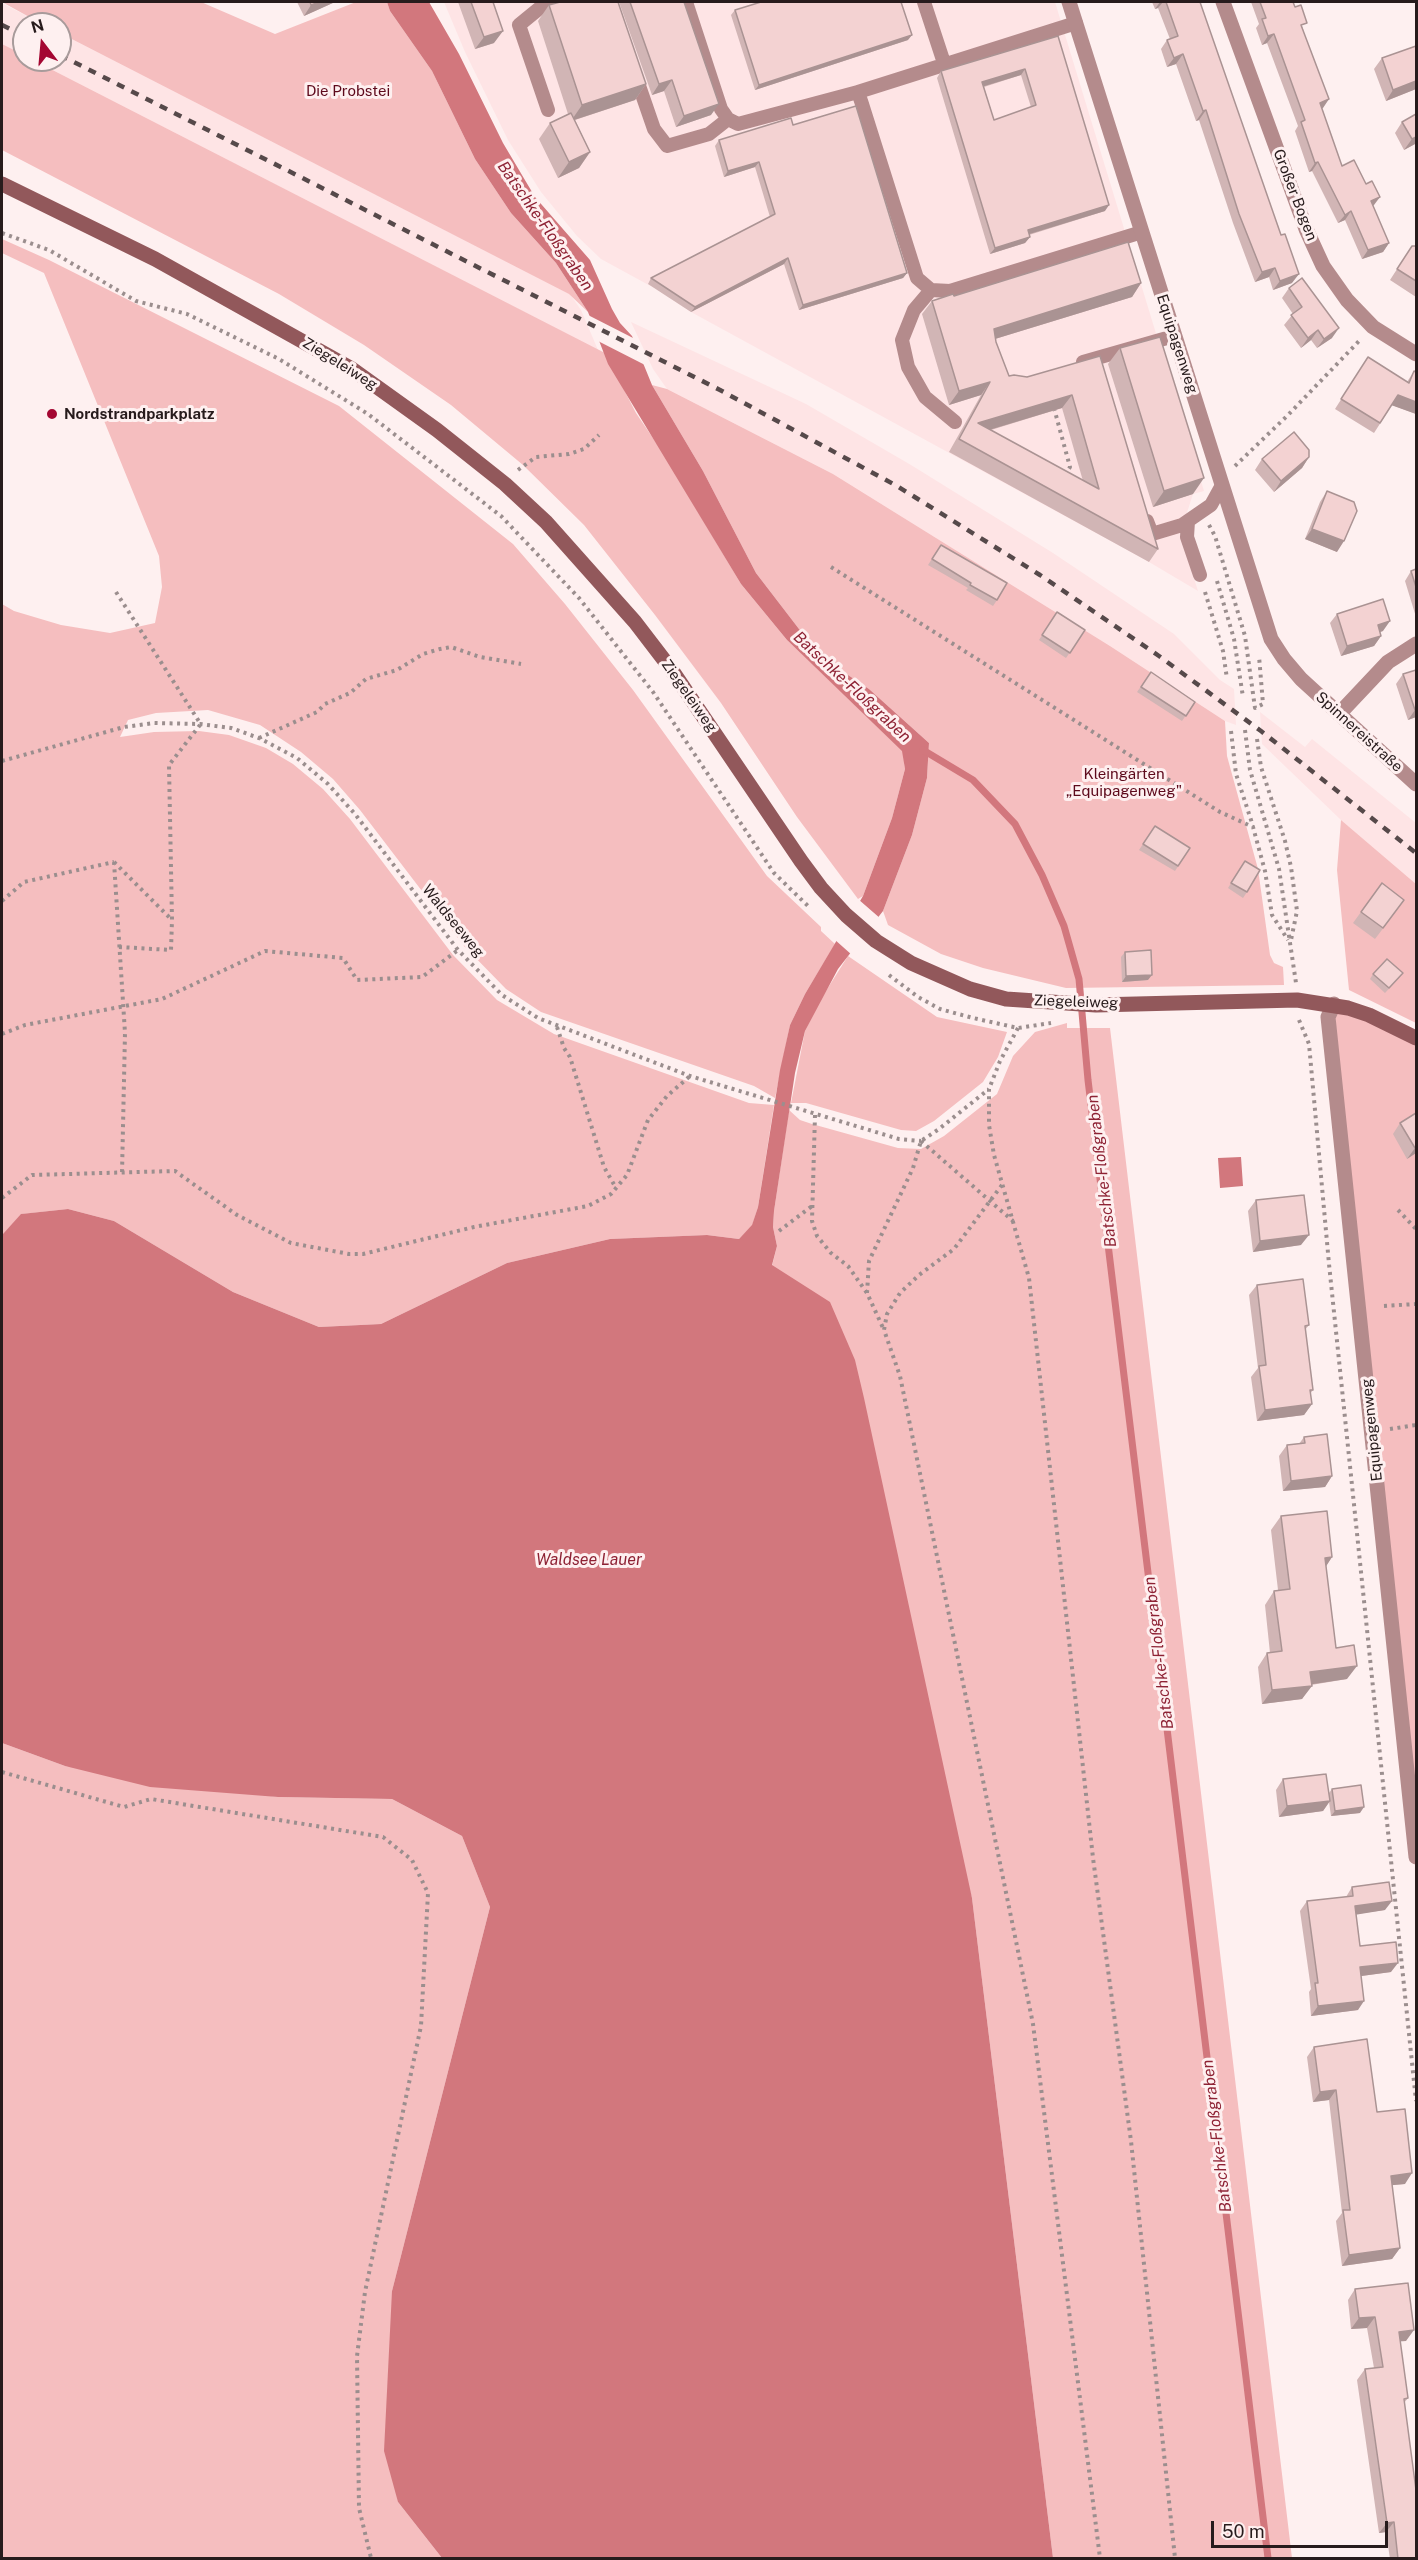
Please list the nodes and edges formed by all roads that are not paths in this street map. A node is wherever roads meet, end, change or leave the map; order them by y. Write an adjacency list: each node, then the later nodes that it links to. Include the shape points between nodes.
1 (547, 2): 10 (lane, via 519,25)
2 (686, 2): 11 (lane, via 721,109)
3 (924, 2): 7 (lane)
4 (1069, 2): 6 (street, Equipagenweg)
5 (1223, 2): 16 (street, Großer Bogen, via 1323,266 1373,327)
6 (1076, 23): 7 (lane); 13 (street, Equipagenweg)
7 (944, 63): 9 (lane)
8 (633, 65): 11 (lane, via 654,129 667,146 709,134)
9 (858, 92): 11 (lane, via 738,124); 14 (lane, via 917,278)
10 (548, 110)
11 (728, 119)
12 (2, 184): 27 (main road, Ziegeleiweg, via 155,259 352,369 437,429 505,484 546,522 634,622 677,678 801,861 846,915 876,941 919,967 970,989 1006,999 1096,1005 1297,1000)
13 (1142, 231): 14 (lane, via 950,291); 15 (street, Equipagenweg)
14 (931, 290): 18 (lane, via 914,310 902,340 908,367 925,397)
15 (1174, 336): 17 (lane, via 1099,364); 19 (street, Equipagenweg)
16 (1416, 354)
17 (1066, 367)
18 (955, 422)
19 (1222, 485): 21 (lane, via 1211,505); 24 (street, Equipagenweg, via 1271,639)
20 (1145, 512): 21 (lane, via 1152,534)
21 (1188, 521): 22 (lane, via 1188,537)
22 (1200, 575)
23 (1416, 644): 25 (street, via 1388,662)
24 (1301, 679): 25 (street, Spinnereistraße)
25 (1339, 714): 26 (street, Spinnereistraße)
26 (1416, 784)
27 (1334, 1004): 28 (main road, Ziegeleiweg, via 1369,1015); 29 (street, Equipagenweg, via 1328,1017)
28 (1416, 1038)
29 (1416, 1857)

